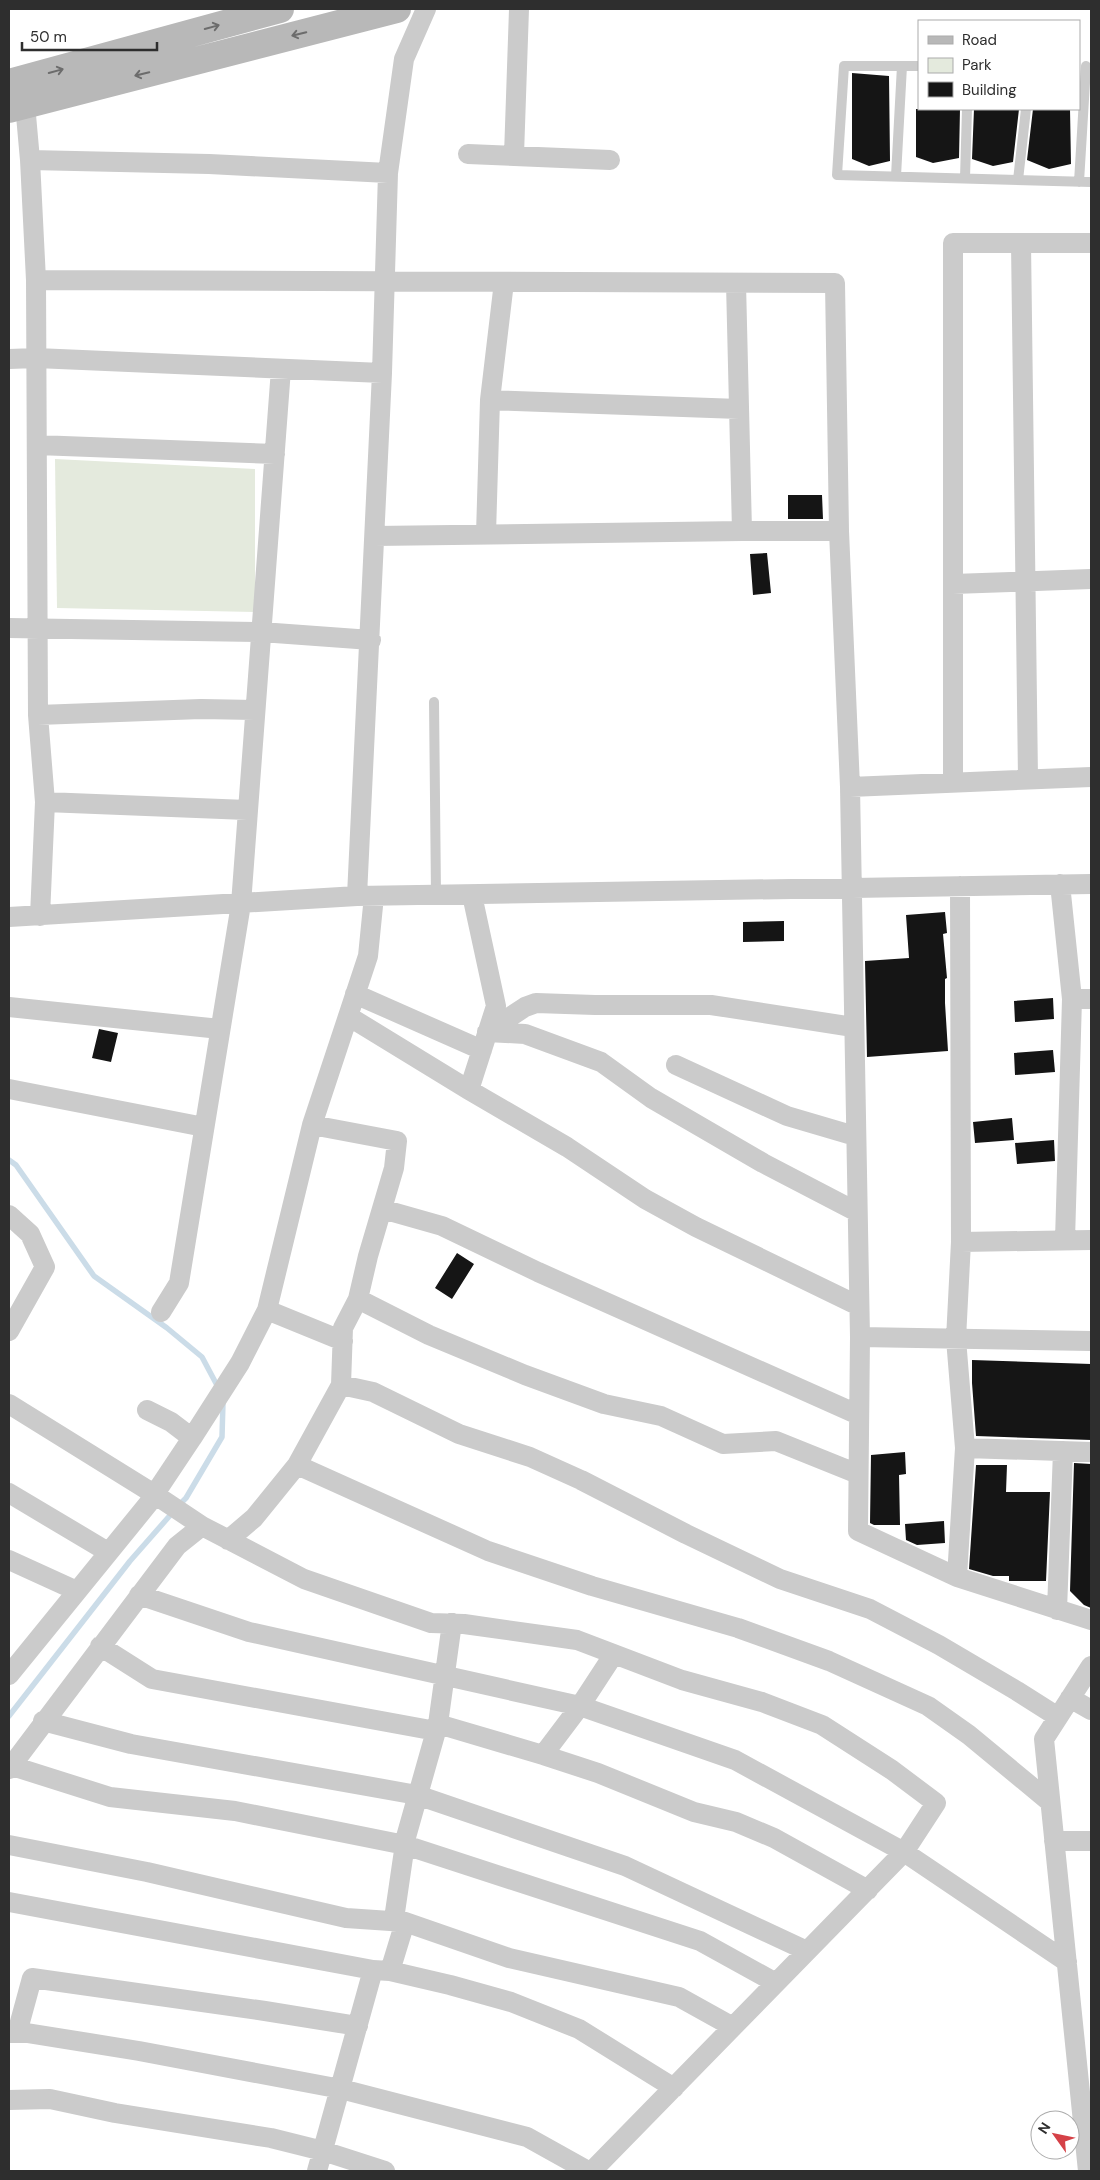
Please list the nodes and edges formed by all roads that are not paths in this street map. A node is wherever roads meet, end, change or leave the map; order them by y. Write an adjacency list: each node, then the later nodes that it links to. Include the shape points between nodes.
1 (280, 9): 8 (street, one-way to 1)
2 (397, 9): 8 (street, one-way to 8)
3 (426, 9): 15 (street, via 404,59)
4 (519, 9): 12 (street)
5 (902, 66): 6 (lane); 16 (lane); 16 (lane, via 844,66 837,176)
6 (918, 66)
7 (1085, 66): 19 (lane)
8 (15, 91): 13 (street)
9 (967, 110): 17 (lane)
10 (1026, 110): 18 (lane)
11 (468, 154): 12 (street)
12 (514, 155): 14 (street)
13 (30, 160): 15 (street); 23 (street)
14 (610, 160)
15 (388, 173): 24 (street)
16 (896, 176): 17 (lane)
17 (965, 178): 18 (lane)
18 (1018, 180): 19 (lane)
19 (1079, 182): 20 (lane)
20 (1091, 182)
21 (1021, 243): 22 (street); 40 (street); 41 (street, via 952,243)
22 (1091, 243)
23 (36, 280): 24 (street); 27 (street)
24 (384, 281): 25 (street); 30 (street)
25 (504, 282): 26 (street); 31 (street)
26 (736, 283): 32 (street); 36 (street, via 835,283)
27 (36, 358): 28 (street); 29 (street); 33 (street)
28 (9, 359)
29 (281, 369): 30 (street); 34 (street)
30 (382, 373): 38 (street)
31 (490, 400): 32 (street); 37 (street)
32 (739, 409): 35 (street)
33 (37, 444): 34 (street); 43 (street)
34 (274, 454): 44 (street)
35 (742, 531): 36 (street); 37 (street)
36 (839, 531): 52 (street)
37 (486, 534): 38 (street)
38 (375, 536): 45 (street)
39 (1091, 579): 40 (street)
40 (1026, 581): 41 (street); 50 (street)
41 (953, 584): 51 (street)
42 (9, 628): 43 (street)
43 (38, 628): 44 (street); 48 (street)
44 (261, 632): 45 (street); 47 (street)
45 (371, 640): 61 (street)
46 (434, 702): 59 (lane)
47 (255, 710): 48 (street); 54 (street)
48 (38, 715): 53 (street)
49 (1091, 777): 50 (street)
50 (1028, 779): 51 (street)
51 (953, 782): 52 (street)
52 (850, 787): 58 (street)
53 (45, 802): 54 (street); 63 (street)
54 (247, 810): 62 (street)
55 (1060, 884): 56 (street); 57 (street); 66 (street)
56 (1091, 884)
57 (960, 886): 58 (street); 83 (street)
58 (850, 888): 60 (street); 69 (street)
59 (436, 895): 60 (street); 61 (street)
60 (472, 895): 71 (street, via 496,1006)
61 (366, 896): 62 (street); 65 (street, via 368,956)
62 (241, 904): 63 (street); 70 (street)
63 (40, 916): 64 (street)
64 (9, 917)
65 (355, 994): 68 (street); 71 (street)
66 (1082, 999): 81 (street)
67 (9, 1007): 70 (street)
68 (348, 1016): 74 (street); 75 (street)
69 (853, 1027): 71 (street, via 711,1005 536,1003 525,1007); 77 (street)
70 (220, 1029): 76 (street)
71 (485, 1041): 74 (street); 79 (street, via 525,1034 601,1062 651,1098 763,1163)
72 (676, 1065): 77 (street, via 787,1116)
73 (9, 1089): 76 (street)
74 (469, 1090): 85 (street, via 696,1228)
75 (312, 1125): 78 (street, via 397,1141 394,1168); 86 (street)
76 (204, 1127): 87 (street, via 179,1283)
77 (855, 1136): 79 (street)
78 (382, 1209): 84 (street); 96 (street, via 442,1226)
79 (857, 1212): 85 (street)
80 (9, 1216): 88 (street, via 30,1234 45,1267)
81 (1065, 1240): 82 (street); 83 (street)
82 (1091, 1240)
83 (960, 1242): 90 (street)
84 (358, 1299): 91 (street, via 344,1328); 102 (street, via 429,1335 604,1404 661,1416 723,1444 776,1441)
85 (859, 1306): 89 (street)
86 (267, 1310): 91 (street); 97 (street, via 240,1363)
87 (161, 1312)
88 (12, 1318)
89 (860, 1337): 90 (street); 96 (street)
90 (956, 1340): 92 (street); 98 (street)
91 (343, 1341): 93 (street)
92 (1091, 1341)
93 (341, 1385): 101 (street); 123 (street, via 373,1392 459,1434 530,1457 780,1579 870,1609 954,1654)
94 (9, 1404): 104 (street)
95 (147, 1410): 97 (street)
96 (859, 1415): 102 (street)
97 (192, 1438): 104 (street)
98 (965, 1448): 99 (street); 109 (street)
99 (1063, 1451): 100 (street); 112 (street)
100 (1091, 1452)
101 (297, 1464): 106 (street, via 254,1518); 129 (street, via 488,1551 592,1586 738,1628 829,1661 928,1706 969,1734)
102 (858, 1474): 109 (street, via 858,1531)
103 (9, 1494): 107 (street)
104 (154, 1494): 105 (street); 107 (street)
105 (202, 1526): 106 (street); 111 (street, via 177,1546)
106 (228, 1540): 114 (street, via 304,1579 431,1623)
107 (108, 1552): 110 (street)
108 (9, 1560): 110 (street)
109 (957, 1576): 112 (street)
110 (77, 1591): 118 (street)
111 (139, 1595): 115 (street); 119 (street, via 249,1632)
112 (1057, 1610): 113 (street)
113 (1091, 1620)
114 (452, 1623): 116 (street, via 577,1640); 119 (street)
115 (100, 1646): 124 (street); 125 (street, via 152,1679)
116 (614, 1654): 121 (street); 134 (street, via 682,1680 762,1702 822,1725 892,1770 936,1803)
117 (1091, 1666): 120 (street)
118 (9, 1675)
119 (445, 1676): 121 (street); 125 (street)
120 (1070, 1698): 122 (street); 123 (street)
121 (580, 1706): 126 (street); 134 (street, via 736,1760)
122 (1091, 1710)
123 (1058, 1717): 129 (street, via 1044,1739)
124 (43, 1721): 127 (street); 128 (street, via 131,1744)
125 (437, 1728): 126 (street); 128 (street)
126 (543, 1755): 135 (street, via 598,1773 694,1812 736,1822 774,1838)
127 (9, 1767): 133 (street, via 110,1797 235,1811)
128 (417, 1795): 133 (street); 138 (street, via 625,1866)
129 (1050, 1802): 130 (street)
130 (1054, 1841): 131 (street); 139 (street)
131 (1091, 1841)
132 (9, 1844): 137 (street, via 346,1918)
133 (405, 1845): 137 (street, via 394,1919); 141 (street, via 700,1941)
134 (904, 1852): 135 (street); 139 (street)
135 (868, 1890): 138 (street)
136 (9, 1902): 140 (street)
137 (406, 1922): 140 (street); 144 (street, via 509,1958 679,1997)
138 (807, 1951): 141 (street)
139 (1067, 1962): 142 (street)
140 (382, 1970): 143 (street); 146 (street, via 511,2002 578,2029)
141 (776, 1983): 144 (street)
142 (1082, 2019): 154 (street)
143 (358, 2026): 145 (street, via 32,1978); 147 (street)
144 (733, 2027): 146 (street)
145 (13, 2033): 147 (street, via 139,2051)
146 (674, 2088): 153 (street)
147 (341, 2089): 149 (street); 152 (street, via 527,2137)
148 (9, 2100): 149 (street, via 50,2100 272,2138)
149 (323, 2151): 150 (street); 151 (street)
150 (317, 2171)
151 (384, 2171)
152 (588, 2171)
153 (592, 2171)
154 (1088, 2171)

